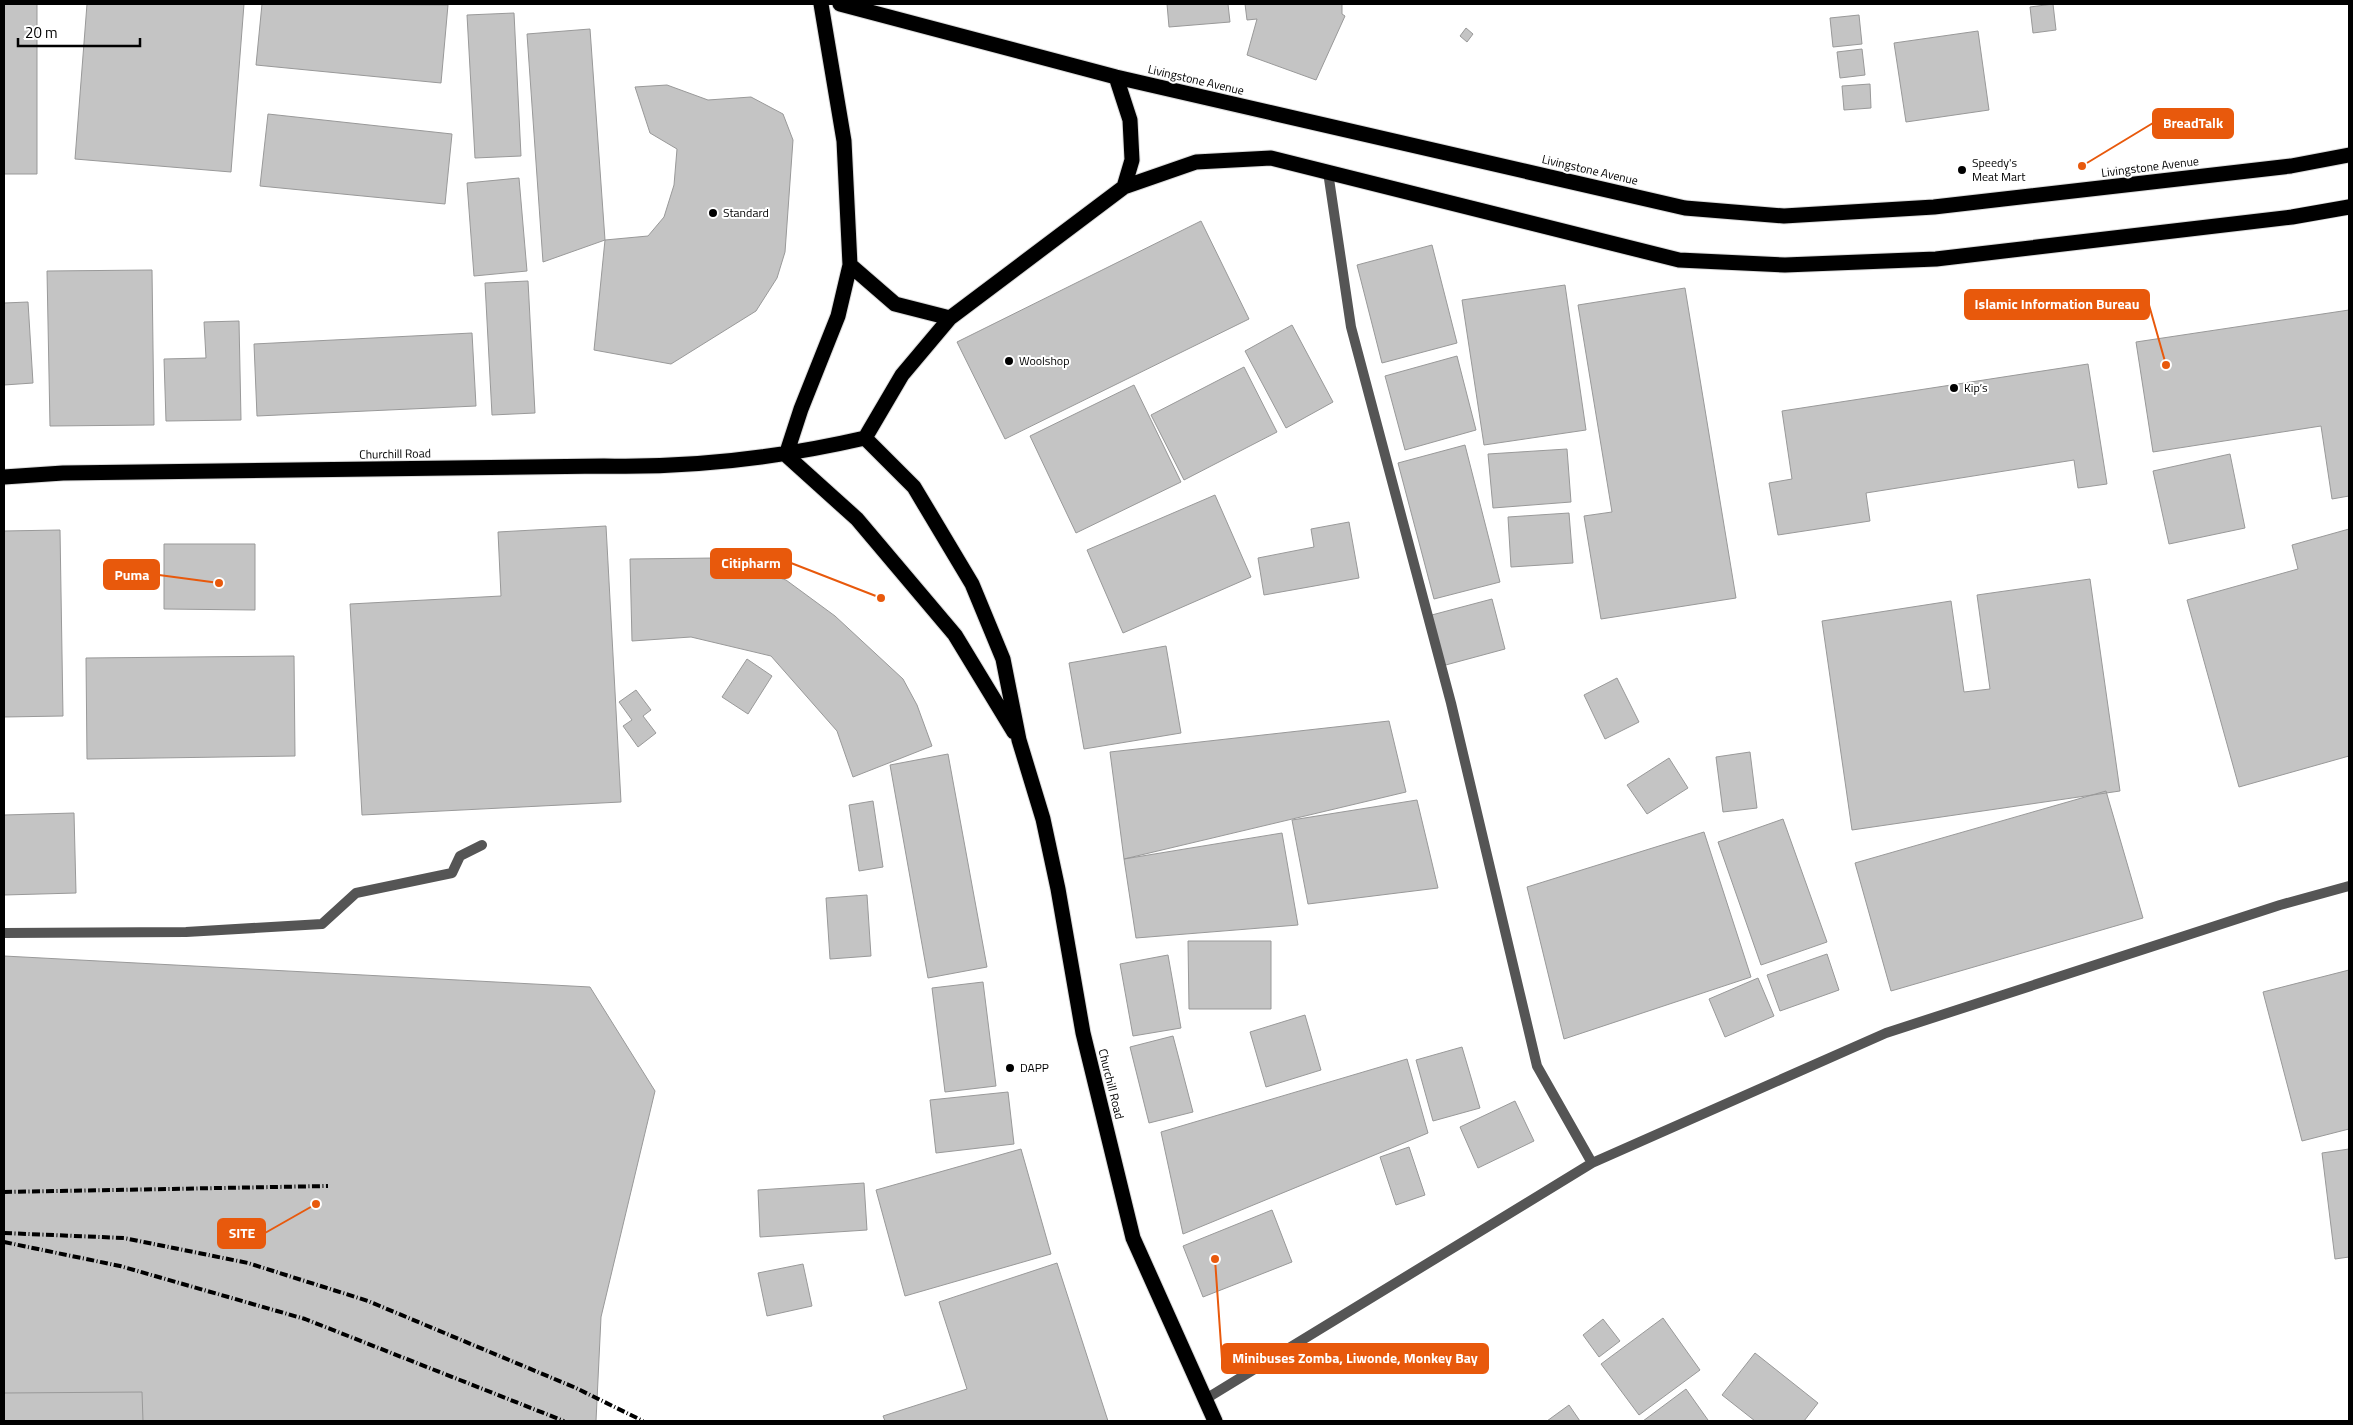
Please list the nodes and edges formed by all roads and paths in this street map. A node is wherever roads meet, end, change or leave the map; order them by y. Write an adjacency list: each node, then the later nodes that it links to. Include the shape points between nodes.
1 (821, 4): 8 (highway, via 844,141)
2 (840, 4): 3 (highway, Livingstone Avenue)
3 (1116, 77): 4 (highway, Livingstone Avenue, via 1685,208 1784,216 1934,207 2291,166); 6 (highway, via 1130,120 1132,160)
4 (2349, 155)
5 (1328, 172): 6 (highway, via 1271,158 1196,162); 7 (highway, via 1679,260 1785,264 1936,259 2292,217); 17 (street, via 1351,327 1451,703 1537,1066)
6 (1124, 187): 9 (highway)
7 (2349, 207)
8 (850, 265): 9 (highway, via 895,304); 11 (highway, via 838,316)
9 (950, 318): 10 (highway, via 902,374)
10 (865, 438): 11 (highway, Churchill Road); 13 (highway, via 914,487 972,584 1003,659)
11 (786, 455): 12 (highway, Churchill Road, via 653,467 63,473); 13 (highway, via 857,519 955,635)
12 (4, 477)
13 (1019, 740): 18 (highway, Churchill Road, via 1043,819 1083,1033 1133,1238)
14 (482, 845): 16 (street, via 460,856 452,874 356,893 322,924 186,932)
15 (2349, 886): 17 (street, via 2271,908 1886,1033)
16 (4, 933)
17 (1592, 1163): 18 (street)
18 (1204, 1400): 19 (highway, Churchill Road)
19 (1215, 1421)

